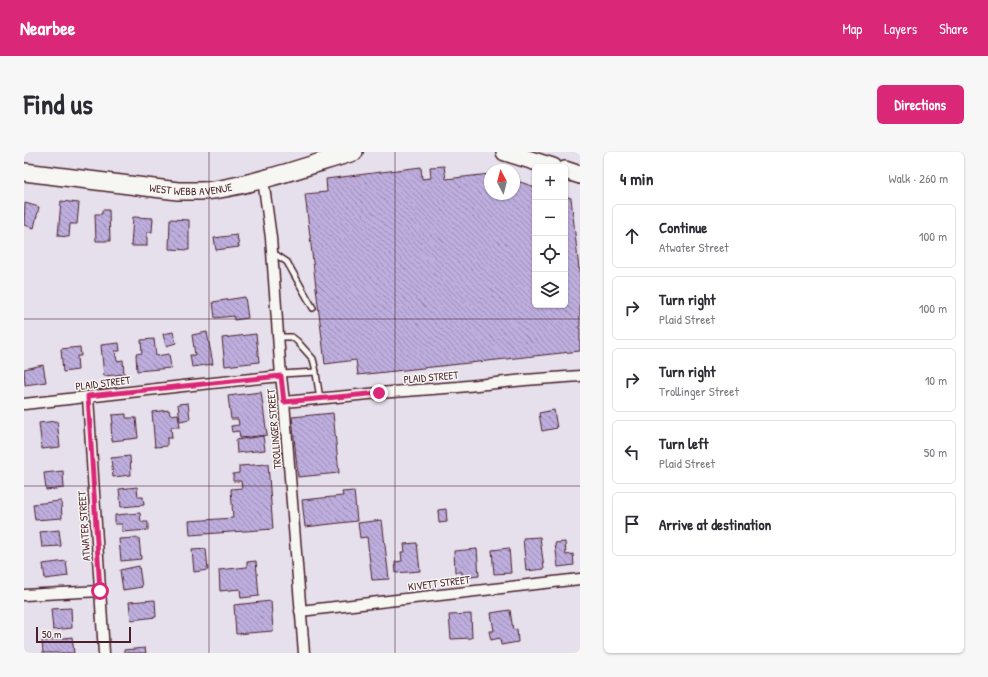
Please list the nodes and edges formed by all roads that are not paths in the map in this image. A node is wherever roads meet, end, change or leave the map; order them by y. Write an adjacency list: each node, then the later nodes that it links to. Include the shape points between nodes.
1 (354, 152): 7 (highway, WEST WEBB AVENUE)
2 (505, 152): 3 (highway)
3 (543, 164)
4 (568, 171): 6 (highway)
5 (24, 172): 7 (highway, WEST WEBB AVENUE, via 194,192)
6 (580, 175)
7 (262, 179): 8 (street, TROLLINGER STREET)
8 (272, 252): 9 (lane, via 288,262); 10 (street, TROLLINGER STREET)
9 (313, 308)
10 (278, 337): 11 (lane, via 297,341 312,360); 12 (street, TROLLINGER STREET)
11 (316, 372): 12 (lane); 15 (lane)
12 (281, 375): 14 (street, PLAID STREET); 16 (street, TROLLINGER STREET)
13 (580, 376): 15 (street, PLAID STREET)
14 (88, 396): 17 (street, PLAID STREET); 19 (street, ATWATER STREET)
15 (320, 399): 16 (street, PLAID STREET)
16 (284, 402): 21 (street, TROLLINGER STREET)
17 (24, 404)
18 (580, 579): 21 (street, KIVETT STREET)
19 (100, 591): 20 (street); 22 (street, ATWATER STREET)
20 (24, 595)
21 (300, 611): 23 (street, TROLLINGER STREET)
22 (104, 653)
23 (304, 653)

